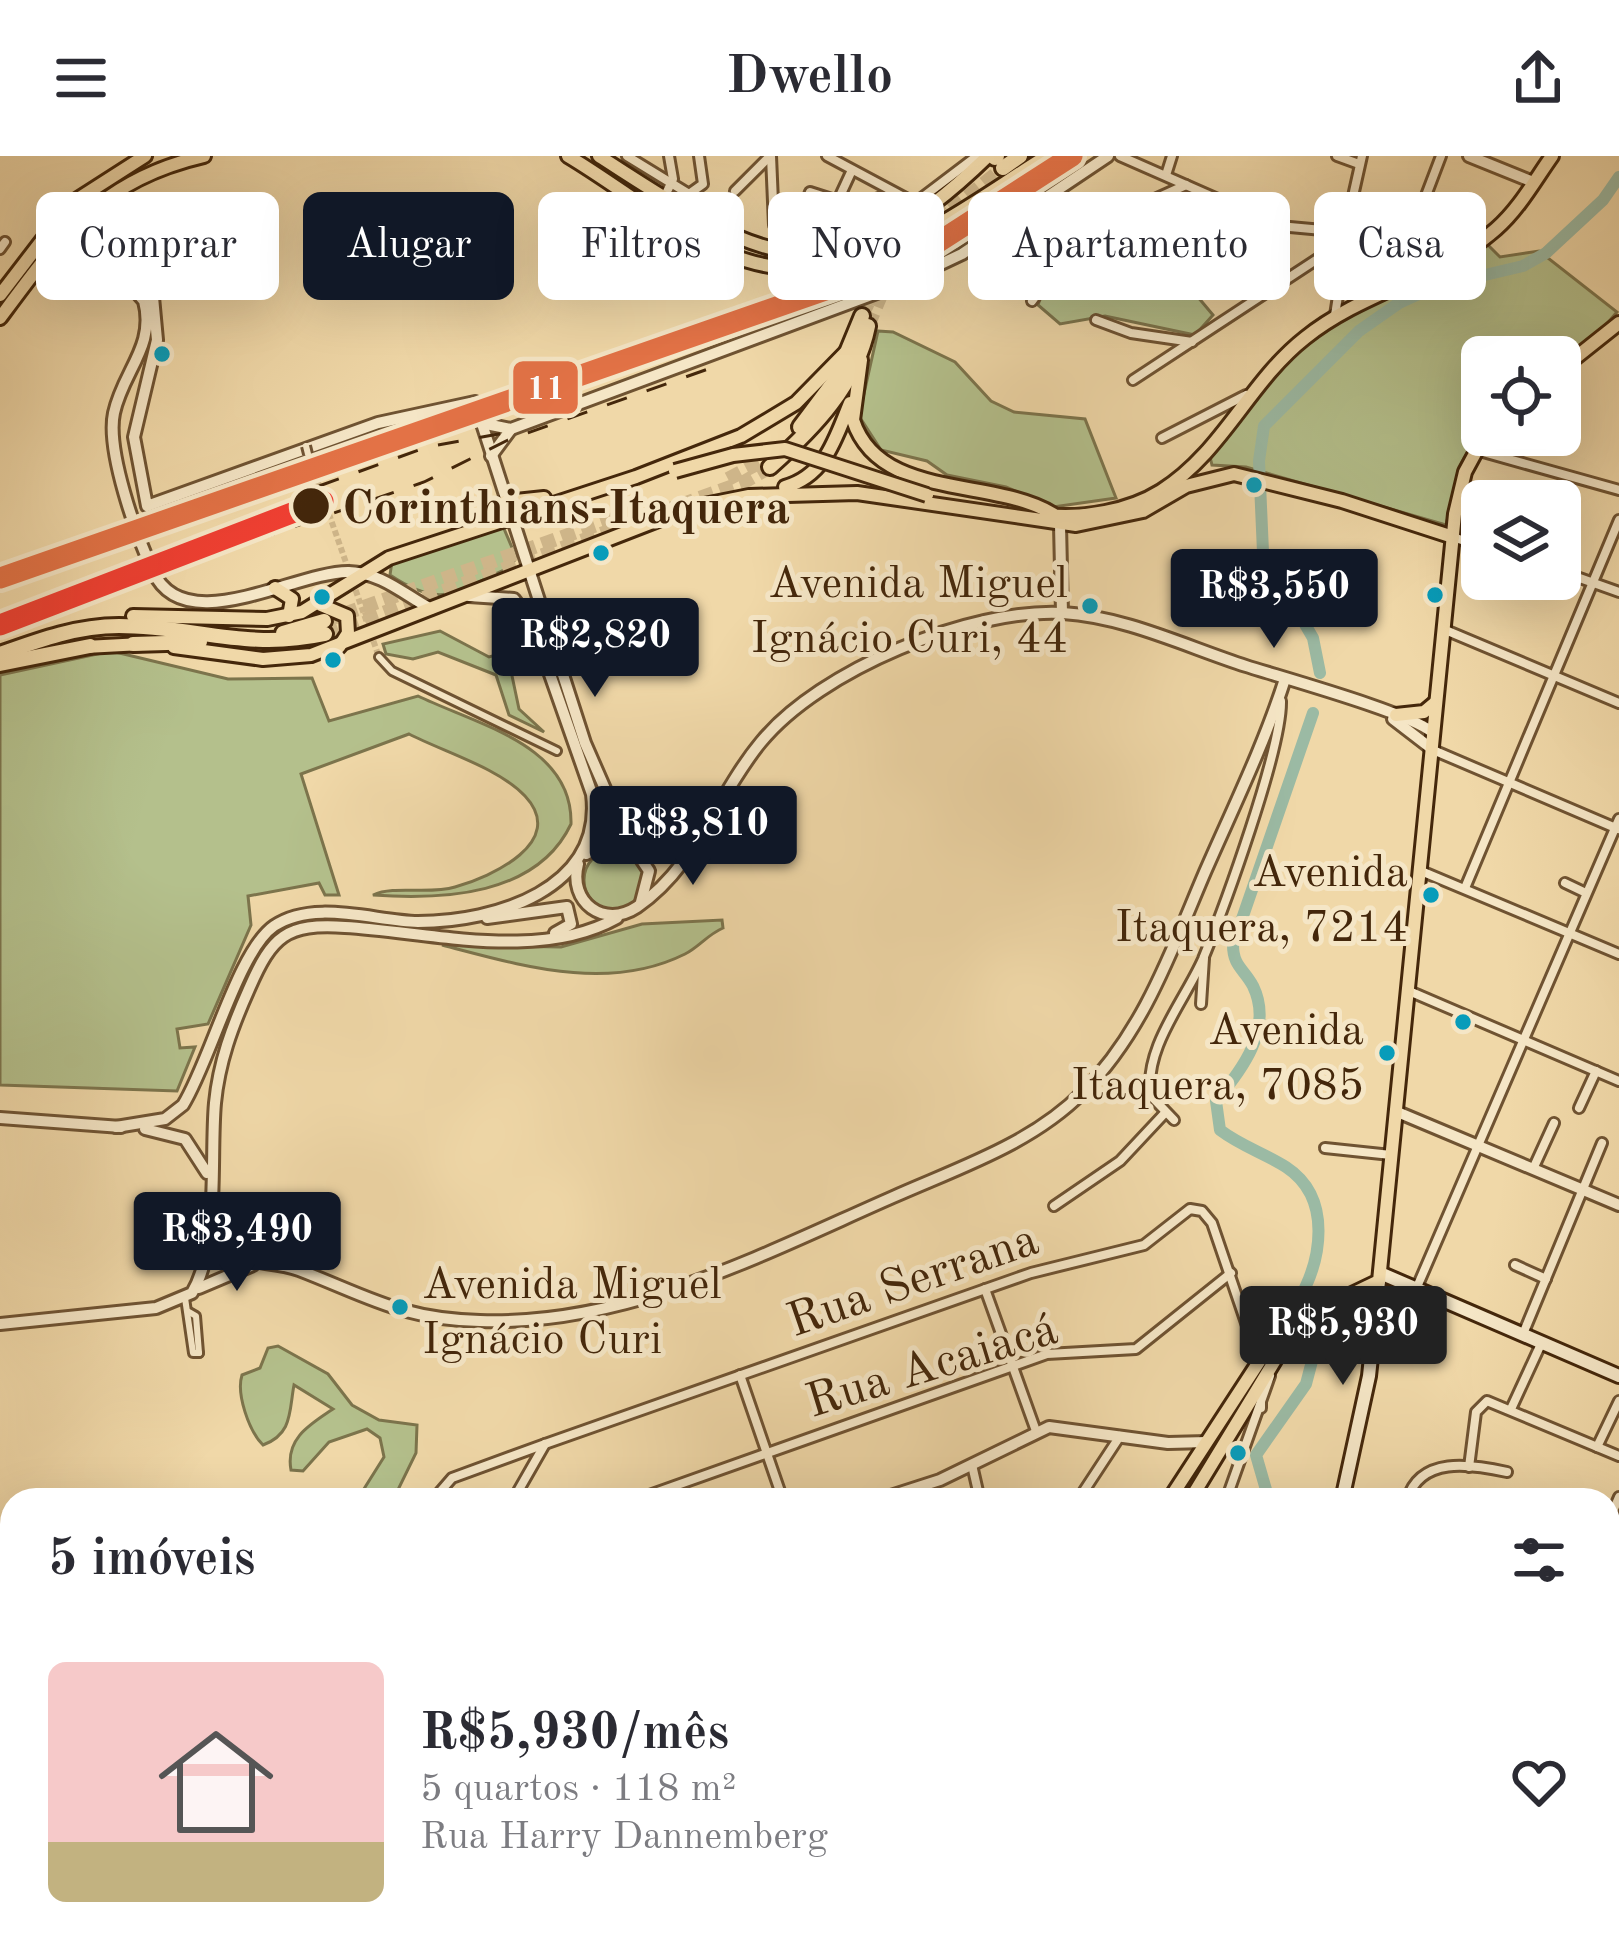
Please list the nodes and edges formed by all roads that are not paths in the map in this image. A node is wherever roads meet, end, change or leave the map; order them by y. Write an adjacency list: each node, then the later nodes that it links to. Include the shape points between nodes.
1 (145, 156): 29 (main road)
2 (204, 156): 30 (main road)
3 (568, 156): 43 (main road, via 703,242 778,268 845,266)
4 (599, 156): 31 (main road)
5 (627, 156): 31 (street)
6 (669, 156): 31 (street)
7 (698, 156): 32 (street)
8 (771, 156): 28 (street); 33 (street)
9 (827, 156): 22 (street)
10 (975, 156): 36 (street)
11 (1019, 156): 20 (highway)
12 (1047, 156): 23 (main road)
13 (1108, 156): 69 (street, via 962,254 890,289)
14 (1120, 156): 24 (street)
15 (1172, 156): 24 (street)
16 (1337, 156): 21 (street)
17 (1441, 156): 42 (street)
18 (1469, 156): 26 (street)
19 (1552, 156): 26 (main road)
20 (995, 159): 23 (main road, via 996,174); 25 (main road)
21 (1361, 160): 41 (street)
22 (852, 170): 34 (street); 35 (street)
23 (1018, 174): 38 (main road)
24 (1166, 175): 27 (street)
25 (960, 182): 37 (main road, via 982,183); 45 (main road, via 898,230 817,253)
26 (1533, 182): 44 (main road)
27 (1188, 185): 39 (street); 40 (street)
28 (735, 191)
29 (86, 192)
30 (113, 192)
31 (668, 192)
32 (696, 192)
33 (773, 192)
34 (842, 192)
35 (892, 192)
36 (931, 192)
37 (978, 192)
38 (991, 192)
39 (1172, 192)
40 (1204, 192)
41 (1354, 192)
42 (1427, 192)
43 (968, 207)
44 (1486, 236)
45 (744, 241)
46 (36, 244): 49 (main road)
47 (1314, 262): 60 (street)
48 (36, 269): 55 (main road)
49 (0, 295)
50 (141, 300): 66 (street, via 144,347)
51 (153, 300): 67 (street, via 157,340)
52 (1337, 300): 54 (street)
53 (1365, 300): 54 (main road)
54 (1335, 315): 65 (main road)
55 (0, 318)
56 (1096, 320): 60 (street)
57 (865, 321): 61 (highway)
58 (1619, 323): 59 (main road)
59 (1614, 338): 62 (main road)
60 (1192, 342): 63 (street)
61 (856, 354): 64 (main road); 77 (highway); 80 (main road, via 782,414)
62 (1581, 358)
63 (1133, 380)
64 (856, 388): 83 (main road, via 818,469); 85 (main road, via 853,420 876,455)
65 (1250, 394): 72 (street); 74 (main road)
66 (118, 396): 67 (street, via 134,393); 70 (street)
67 (140, 405): 71 (street)
68 (481, 423): 69 (street); 71 (street, via 476,402 459,401 147,506); 73 (street)
69 (512, 429): 73 (street)
70 (111, 432): 71 (street, via 122,439); 95 (street, via 160,584 200,603)
71 (134, 432)
72 (1162, 438)
73 (491, 455): 84 (street)
74 (1207, 455): 78 (main road); 79 (main road)
75 (1473, 456): 87 (main road)
76 (1497, 456): 82 (street)
77 (768, 463)
78 (1192, 467): 81 (main road); 85 (main road, via 1142,501)
79 (1223, 475): 81 (main road); 87 (main road)
80 (636, 477): 84 (main road); 85 (main road, bridge, via 785,449 927,495)
81 (1201, 480): 85 (main road, via 1143,511)
82 (1619, 490)
83 (749, 496): 85 (main road, via 857,494); 90 (main road, via 689,508)
84 (507, 509): 89 (main road); 90 (street)
85 (1058, 520): 99 (street)
86 (1619, 520): 94 (street)
87 (1453, 537): 88 (street); 103 (main road)
88 (1461, 540)
89 (389, 558): 91 (main road); 93 (main road)
90 (527, 570): 97 (main road); 124 (street, via 602,788)
91 (364, 574): 93 (street); 95 (street); 102 (main road)
92 (1581, 577): 94 (street)
93 (384, 580): 98 (street)
94 (1593, 581): 96 (street); 111 (street)
95 (274, 588): 101 (main road, via 292,598)
96 (1619, 592)
97 (469, 596): 98 (main road); 125 (street, via 514,599 532,623 592,794 593,823)
98 (434, 611): 107 (main road)
99 (1062, 614): 112 (street, via 1154,634); 123 (street, via 955,632 831,682 771,730)
100 (133, 616): 101 (main road); 102 (highway, via 251,634); 108 (highway, via 54,628)
101 (289, 616): 102 (main road)
102 (322, 621): 104 (highway); 107 (main road, via 334,607 347,616)
103 (1443, 628): 111 (street); 114 (main road)
104 (239, 642): 105 (highway); 108 (highway, via 113,626)
105 (133, 644): 106 (main road); 107 (main road, via 263,659)
106 (90, 646): 110 (highway)
107 (338, 647)
108 (0, 650)
109 (379, 656): 120 (street, via 392,671)
110 (0, 668)
111 (1553, 675): 115 (street); 121 (street)
112 (1285, 679): 113 (street); 116 (street)
113 (1280, 693): 136 (street, via 1271,755); 159 (street, via 1133,1029 1082,1093 1033,1131 701,1279 581,1314 484,1321 404,1313)
114 (1436, 701): 117 (main road, via 1424,712); 118 (main road)
115 (1619, 703)
116 (1379, 711): 117 (street); 119 (street)
117 (1396, 715): 118 (street)
118 (1433, 733): 119 (main road)
119 (1432, 749): 121 (street); 126 (main road)
120 (556, 751)
121 (1509, 782): 122 (street); 128 (street)
122 (1618, 826): 129 (street)
123 (705, 828): 124 (street, via 675,847); 130 (street, via 670,881)
124 (633, 848): 125 (street, via 608,842); 130 (street, via 649,871)
125 (580, 861): 131 (street, via 576,885 584,903); 132 (street, via 533,896)
126 (1420, 871): 128 (street); 137 (main road)
127 (1565, 884): 129 (street)
128 (1465, 888): 133 (street)
129 (1586, 893): 133 (street)
130 (639, 905): 131 (street)
131 (623, 915): 134 (street, via 587,931)
132 (468, 919): 134 (street, via 556,905 571,911 566,929); 148 (street, via 307,914 272,927 250,957 183,1105 165,1119)
133 (1569, 933): 135 (street); 139 (street)
134 (522, 940): 154 (street, via 316,925 276,941 220,1062)
135 (1619, 954)
136 (1204, 957): 138 (street); 144 (street, via 1152,1066 1149,1090)
137 (1407, 991): 139 (street); 143 (main road)
138 (1201, 1004)
139 (1523, 1040): 140 (street); 150 (street)
140 (1596, 1070): 141 (street); 142 (street)
141 (1619, 1081)
142 (1580, 1108)
143 (1395, 1111): 150 (street); 152 (main road)
144 (1164, 1114): 146 (street); 157 (street, via 1106,1172)
145 (0, 1118): 148 (street)
146 (1174, 1120)
147 (1554, 1123): 153 (street)
148 (116, 1127): 154 (street, via 185,1139 203,1160)
149 (1602, 1143): 155 (street)
150 (1478, 1146): 153 (street); 165 (street)
151 (1325, 1148): 152 (street)
152 (1390, 1155): 162 (main road)
153 (1533, 1169): 155 (street)
154 (210, 1188): 158 (street)
155 (1582, 1190): 156 (street); 163 (street)
156 (1619, 1205)
157 (1054, 1206)
158 (208, 1227): 159 (street, via 224,1253); 166 (street, via 204,1269)
159 (268, 1263): 166 (street, via 233,1270)
160 (1515, 1265): 163 (street)
161 (1231, 1273): 164 (street, Rua Serrana, via 1212,1222 1197,1209 1144,1245); 172 (street, Rua Serrana); 173 (street, Rua Acaiacá, via 1136,1348 1047,1354)
162 (1379, 1277): 165 (main road); 168 (main road); 201 (main road, via 1369,1376)
163 (1546, 1279): 170 (street)
164 (985, 1289): 173 (street); 175 (street, Rua Serrana)
165 (1417, 1289): 170 (main road)
166 (189, 1296): 167 (street); 169 (street, via 157,1308)
167 (189, 1312): 167 (street, via 194,1353 199,1354 196,1316)
168 (1304, 1313): 172 (main road); 174 (main road)
169 (0, 1324)
170 (1523, 1334): 171 (main road)
171 (1541, 1342): 176 (main road); 180 (street)
172 (1262, 1351): 174 (street); 177 (street); 183 (main road)
173 (1012, 1366): 181 (street); 186 (street, Rua Acaiacá)
174 (1272, 1366): 177 (main road); 179 (street)
175 (740, 1375): 184 (street, Rua Serrana); 186 (street)
176 (1619, 1376)
177 (1261, 1388): 179 (street); 199 (main road)
178 (1619, 1401): 185 (street)
179 (1261, 1408): 200 (street)
180 (1511, 1409): 185 (street); 189 (street, via 1478,1406)
181 (1036, 1431): 182 (street, via 1062,1426); 188 (street)
182 (1120, 1435): 183 (street); 197 (street)
183 (1208, 1442): 198 (main road)
184 (545, 1444): 191 (street, Rua Serrana); 192 (street)
185 (1598, 1447): 187 (street)
186 (766, 1453): 193 (street, Rua Acaiacá); 194 (street)
187 (1619, 1456)
188 (971, 1465): 195 (street); 196 (street)
189 (1469, 1467): 190 (street); 202 (street, via 1423,1472)
190 (1507, 1472)
191 (444, 1488)
192 (520, 1488)
193 (668, 1488)
194 (778, 1488)
195 (910, 1488)
196 (977, 1488)
197 (1086, 1488)
198 (1177, 1488)
199 (1198, 1488)
200 (1231, 1488)
201 (1345, 1488)
202 (1414, 1488)

